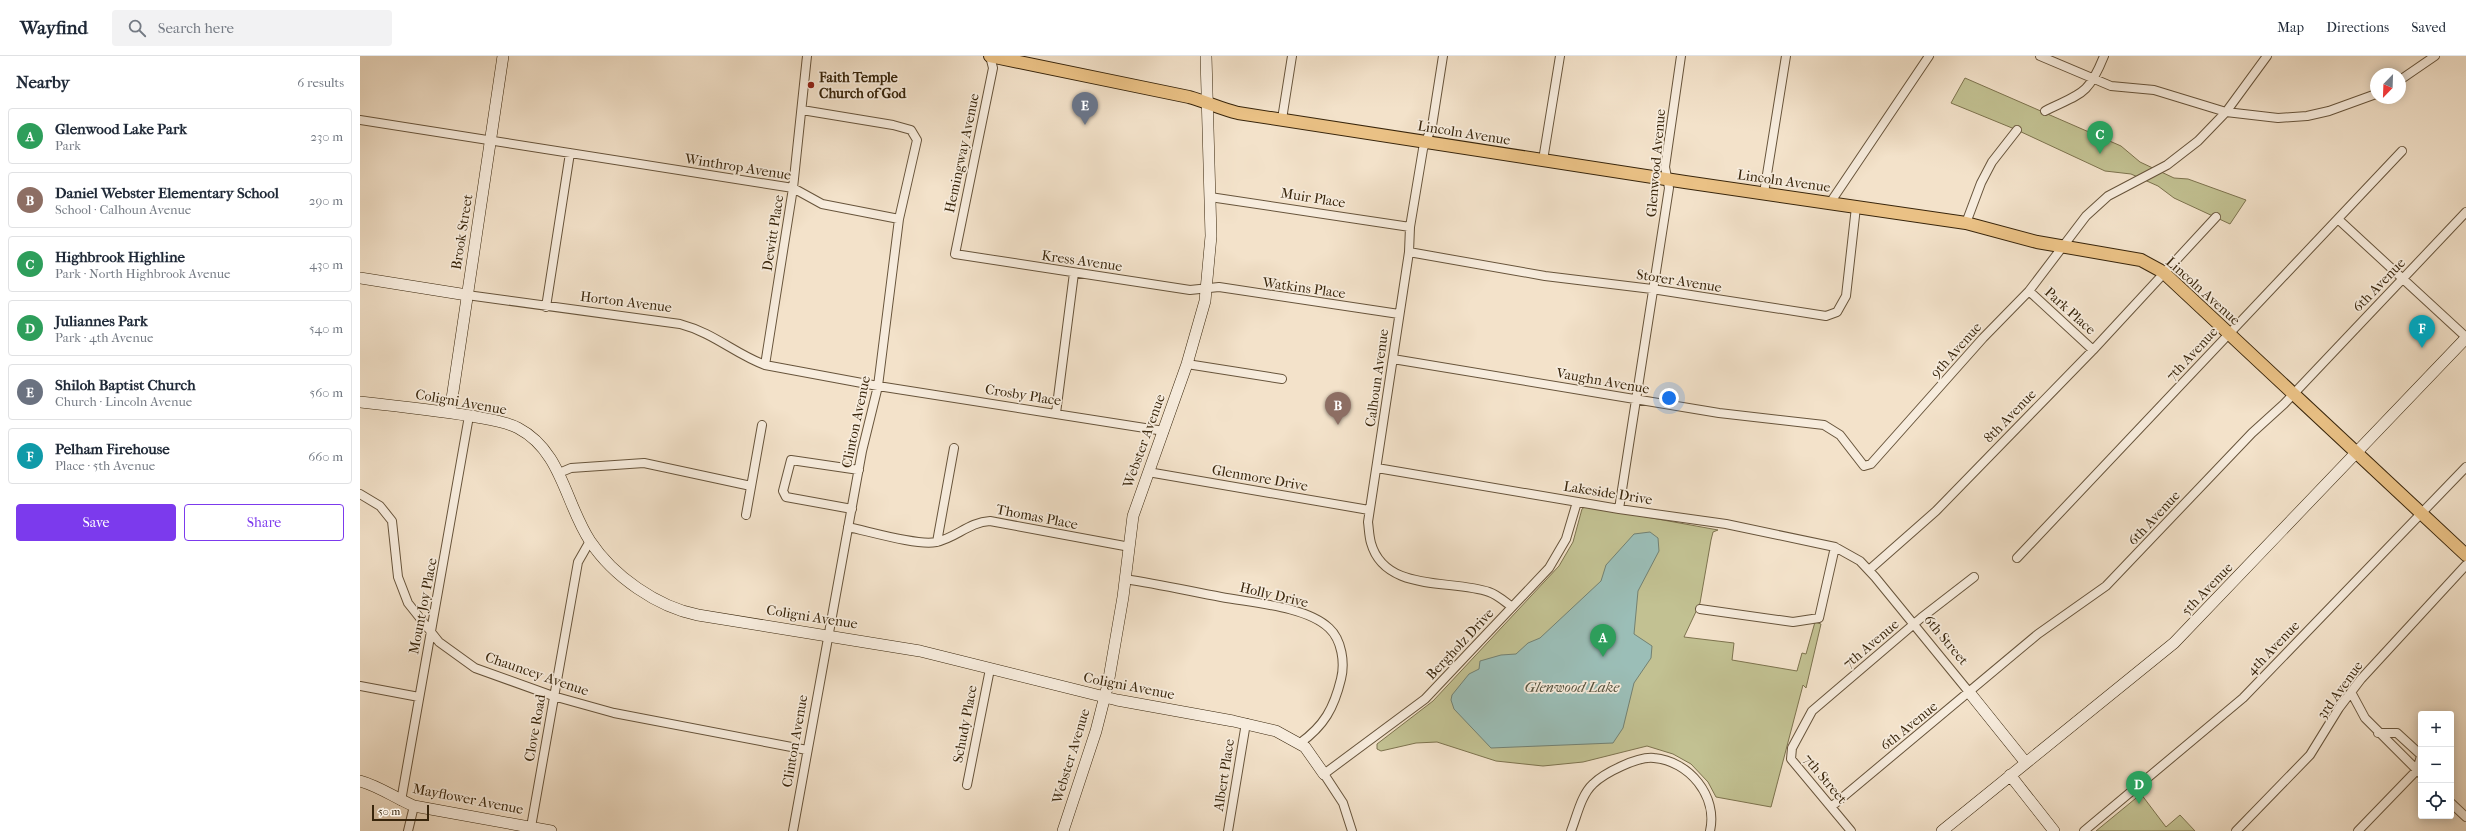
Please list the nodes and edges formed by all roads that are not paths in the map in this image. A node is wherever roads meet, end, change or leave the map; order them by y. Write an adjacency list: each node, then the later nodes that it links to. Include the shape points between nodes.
1 (503, 56): 25 (street, Brook Street)
2 (807, 56): 19 (street, Dewitt Place)
3 (990, 56): 18 (main road, Lincoln Avenue); 44 (street, Hemingway Avenue, via 993,68)
4 (1206, 56): 18 (street, Webster Avenue)
5 (1292, 56): 22 (street)
6 (1443, 56): 26 (street, Calhoun Avenue, via 1432,126)
7 (1560, 56): 29 (street)
8 (1681, 56): 30 (street, Glenwood Avenue, via 1665,167)
9 (1786, 56): 32 (street)
10 (1929, 56): 34 (street)
11 (2040, 56): 16 (street)
12 (2104, 56): 16 (street)
13 (2267, 56): 21 (street, 9th Avenue)
14 (2431, 57): 15 (street)
15 (2406, 76)
16 (2094, 79): 20 (street, via 2084,92); 21 (street, via 2111,86 2154,90)
17 (2370, 96): 21 (street, via 2307,116 2278,118)
18 (1206, 101): 22 (main road, Lincoln Avenue, via 1219,109); 33 (street, Webster Avenue)
19 (802, 110): 31 (street, Dewitt Place); 38 (street, Clinton Avenue, via 893,125 916,134 917,149)
20 (2044, 111)
21 (2226, 112): 42 (street, 9th Avenue, via 2198,141 2167,165 2108,196 2086,216)
22 (1282, 119): 26 (main road, Lincoln Avenue)
23 (360, 120): 25 (street, Winthrop Avenue)
24 (2017, 130): 40 (street, via 1992,162)
25 (492, 140): 28 (street, Winthrop Avenue); 52 (street, Brook Street)
26 (1425, 143): 29 (main road, Lincoln Avenue); 41 (street, Calhoun Avenue)
27 (2402, 151): 39 (street, 7th Avenue)
28 (570, 153): 31 (street, Winthrop Avenue); 53 (street)
29 (1543, 160): 30 (main road, Lincoln Avenue)
30 (1668, 179): 32 (main road, Lincoln Avenue); 49 (street, Glenwood Avenue, via 1669,188)
31 (793, 188): 38 (street, Winthrop Avenue, via 822,204); 60 (street, Dewitt Place)
32 (1764, 193): 34 (main road, Lincoln Avenue)
33 (1210, 197): 41 (street, Muir Place); 50 (street, Webster Avenue, via 1211,236)
34 (1830, 203): 35 (main road, Lincoln Avenue)
35 (1856, 206): 40 (main road, Lincoln Avenue); 49 (street, Storer Avenue, via 1846,296 1842,306 1832,315 1805,314)
36 (2466, 212): 48 (street, 6th Avenue)
37 (2216, 217): 45 (street, 8th Avenue)
38 (899, 220): 62 (street, Clinton Avenue)
39 (2339, 220): 48 (street); 55 (street, 7th Avenue)
40 (1966, 223): 42 (main road, Lincoln Avenue)
41 (1410, 227): 43 (street, Calhoun Avenue)
42 (2063, 247): 45 (main road, Lincoln Avenue, via 2141,260); 51 (street, 9th Avenue)
43 (1409, 252): 49 (street, Storer Avenue, via 1545,276); 54 (street, Calhoun Avenue)
44 (955, 254): 46 (street, Kress Avenue)
45 (2163, 272): 55 (main road, Lincoln Avenue); 57 (street, 8th Avenue)
46 (1074, 273): 50 (street, Kress Avenue, via 1190,290); 67 (street)
47 (360, 278): 52 (street, Horton Avenue)
48 (2402, 279): 56 (street); 63 (street, 6th Avenue)
49 (1652, 289): 64 (street, Glenwood Avenue)
50 (1206, 290): 54 (street, Watkins Place, via 1219,287); 59 (street, Webster Avenue)
51 (2030, 291): 57 (street, Park Place); 73 (street, 9th Avenue, via 1983,338 1871,464)
52 (467, 295): 53 (street, Horton Avenue); 66 (street, Brook Street)
53 (546, 307): 60 (street, Horton Avenue, via 680,324 694,328)
54 (1399, 314): 58 (street, Calhoun Avenue)
55 (2228, 334): 63 (main road, Lincoln Avenue); 93 (street, 7th Avenue)
56 (2466, 338): 72 (street, 5th Avenue)
57 (2093, 350): 95 (street, 8th Avenue, via 1936,511)
58 (1393, 359): 64 (street, Vaughn Avenue); 74 (street, Calhoun Avenue)
59 (1187, 364): 61 (street); 70 (street, Webster Avenue)
60 (765, 365): 62 (street, Horton Avenue)
61 (1282, 379)
62 (878, 386): 67 (street, Crosby Place); 76 (street, Clinton Avenue)
63 (2293, 393): 72 (main road, Lincoln Avenue); 105 (street, 6th Avenue, via 2106,586 2038,634)
64 (1637, 400): 73 (street, Vaughn Avenue, via 1719,413 1824,425 1840,435); 83 (street, Glenwood Avenue)
65 (360, 402): 66 (street, Coligni Avenue)
66 (450, 412): 68 (street, Coligni Avenue)
67 (1056, 413): 70 (street, Crosby Place)
68 (470, 416): 77 (street, Coligni Avenue, via 517,428 543,448); 101 (street, Mount Joy Place)
69 (762, 425): 79 (street)
70 (1164, 431): 78 (street, Webster Avenue)
71 (954, 448): 89 (street)
72 (2357, 454): 85 (main road, Lincoln Avenue); 116 (street, 5th Avenue, via 2174,643)
73 (1864, 466)
74 (1377, 468): 81 (street, Lakeside Drive); 84 (street, Calhoun Avenue)
75 (2466, 468): 85 (street, 4th Avenue)
76 (859, 470): 82 (street, Clinton Avenue); 82 (street, via 798,459 790,460 783,487 786,497)
77 (559, 472): 79 (street, via 571,468 644,463); 88 (street, Coligni Avenue)
78 (1148, 472): 84 (street, Glenmore Drive); 90 (street, Webster Avenue, via 1133,516)
79 (751, 486): 86 (street)
80 (360, 494): 101 (street, Chauncey Avenue, via 380,506 392,521 395,558 403,592 416,614)
81 (1577, 502): 83 (street, Lakeside Drive); 98 (street, Bergholz Drive, via 1566,539 1557,558)
82 (852, 509): 87 (street, Clinton Avenue)
83 (1619, 509): 91 (street, Lakeside Drive, via 1726,524)
84 (1369, 510): 98 (street, Calhoun Avenue, via 1371,543 1380,559 1391,570 1412,580 1490,592)
85 (2420, 512): 92 (main road, Lincoln Avenue); 141 (street, 4th Avenue, via 2243,698)
86 (746, 515)
87 (848, 527): 89 (street); 102 (street, Clinton Avenue)
88 (590, 541): 102 (street, Coligni Avenue, via 632,584 673,608 698,615); 107 (street, Clove Road, via 578,562)
89 (936, 542): 90 (street, Thomas Place, via 971,524 990,521)
90 (1130, 547): 97 (street, Webster Avenue)
91 (1835, 547): 95 (street, 6th Street, via 1860,561); 99 (street, via 1819,618 1793,622)
92 (2466, 555)
93 (2017, 558)
94 (2466, 565): 106 (street, 3rd Avenue)
95 (1869, 570): 100 (street, 6th Street)
96 (1974, 577): 100 (street, 7th Avenue)
97 (1126, 579): 109 (street, Webster Avenue); 113 (street, Holly Drive, via 1282,608 1316,619 1329,628 1335,635 1342,658 1338,690 1327,719 1315,733)
98 (1512, 607): 119 (street, Bergholz Drive, via 1425,699)
99 (1700, 609)
100 (1914, 624): 105 (street, 6th Street); 112 (street, 7th Avenue, via 1812,711)
101 (432, 633): 107 (street, Chauncey Avenue, via 439,642 476,668); 108 (street, Mount Joy Place)
102 (829, 635): 103 (street, Coligni Avenue, via 920,651); 114 (street, Clinton Avenue)
103 (990, 668): 109 (street, Coligni Avenue); 122 (street, Schudy Place)
104 (360, 686): 108 (street)
105 (1970, 692): 116 (street, 6th Street); 126 (street, 6th Avenue)
106 (2350, 692): 111 (street, via 2361,713); 142 (street, 3rd Avenue, via 2310,755)
107 (553, 696): 114 (street, Chauncey Avenue, via 637,718); 128 (street, Clove Road)
108 (419, 697): 123 (street, Mount Joy Place)
109 (1105, 697): 110 (street, Coligni Avenue); 133 (street, Webster Avenue)
110 (1246, 723): 113 (street, Coligni Avenue, via 1276,731); 134 (street, Albert Place)
111 (2378, 733): 115 (street, via 2397,733); 117 (street)
112 (1796, 741): 126 (street, 7th Street, via 1790,755 1792,762)
113 (1300, 743): 119 (street, Coligni Avenue, via 1313,756)
114 (807, 750): 132 (street, Clinton Avenue)
115 (2418, 753)
116 (2026, 762): 120 (street, 5th Avenue)
117 (2418, 771)
118 (2418, 773): 143 (street)
119 (1324, 774): 135 (street, via 1343,803)
120 (2010, 775): 139 (street, 5th Avenue); 140 (street)
121 (360, 781): 123 (street, Mayflower Avenue, via 378,787)
122 (967, 785)
123 (401, 801): 124 (street, Mayflower Avenue)
124 (414, 806): 129 (street, Mayflower Avenue); 130 (street)
125 (2454, 806): 127 (street)
126 (1831, 807): 138 (street, 7th Street)
127 (2466, 817)
128 (531, 827): 129 (street, Mayflower Avenue); 131 (street, Mayflower Avenue)
129 (517, 828)
130 (408, 831)
131 (550, 831)
132 (792, 831)
133 (1063, 831)
134 (1228, 831)
135 (1352, 831)
136 (1571, 831): 137 (street, via 1591,787 1616,770 1645,758 1668,761 1699,783 1710,806)
137 (1710, 831)
138 (1851, 831)
139 (1942, 831)
140 (2054, 831)
141 (2084, 831)
142 (2236, 831)
143 (2358, 831)

